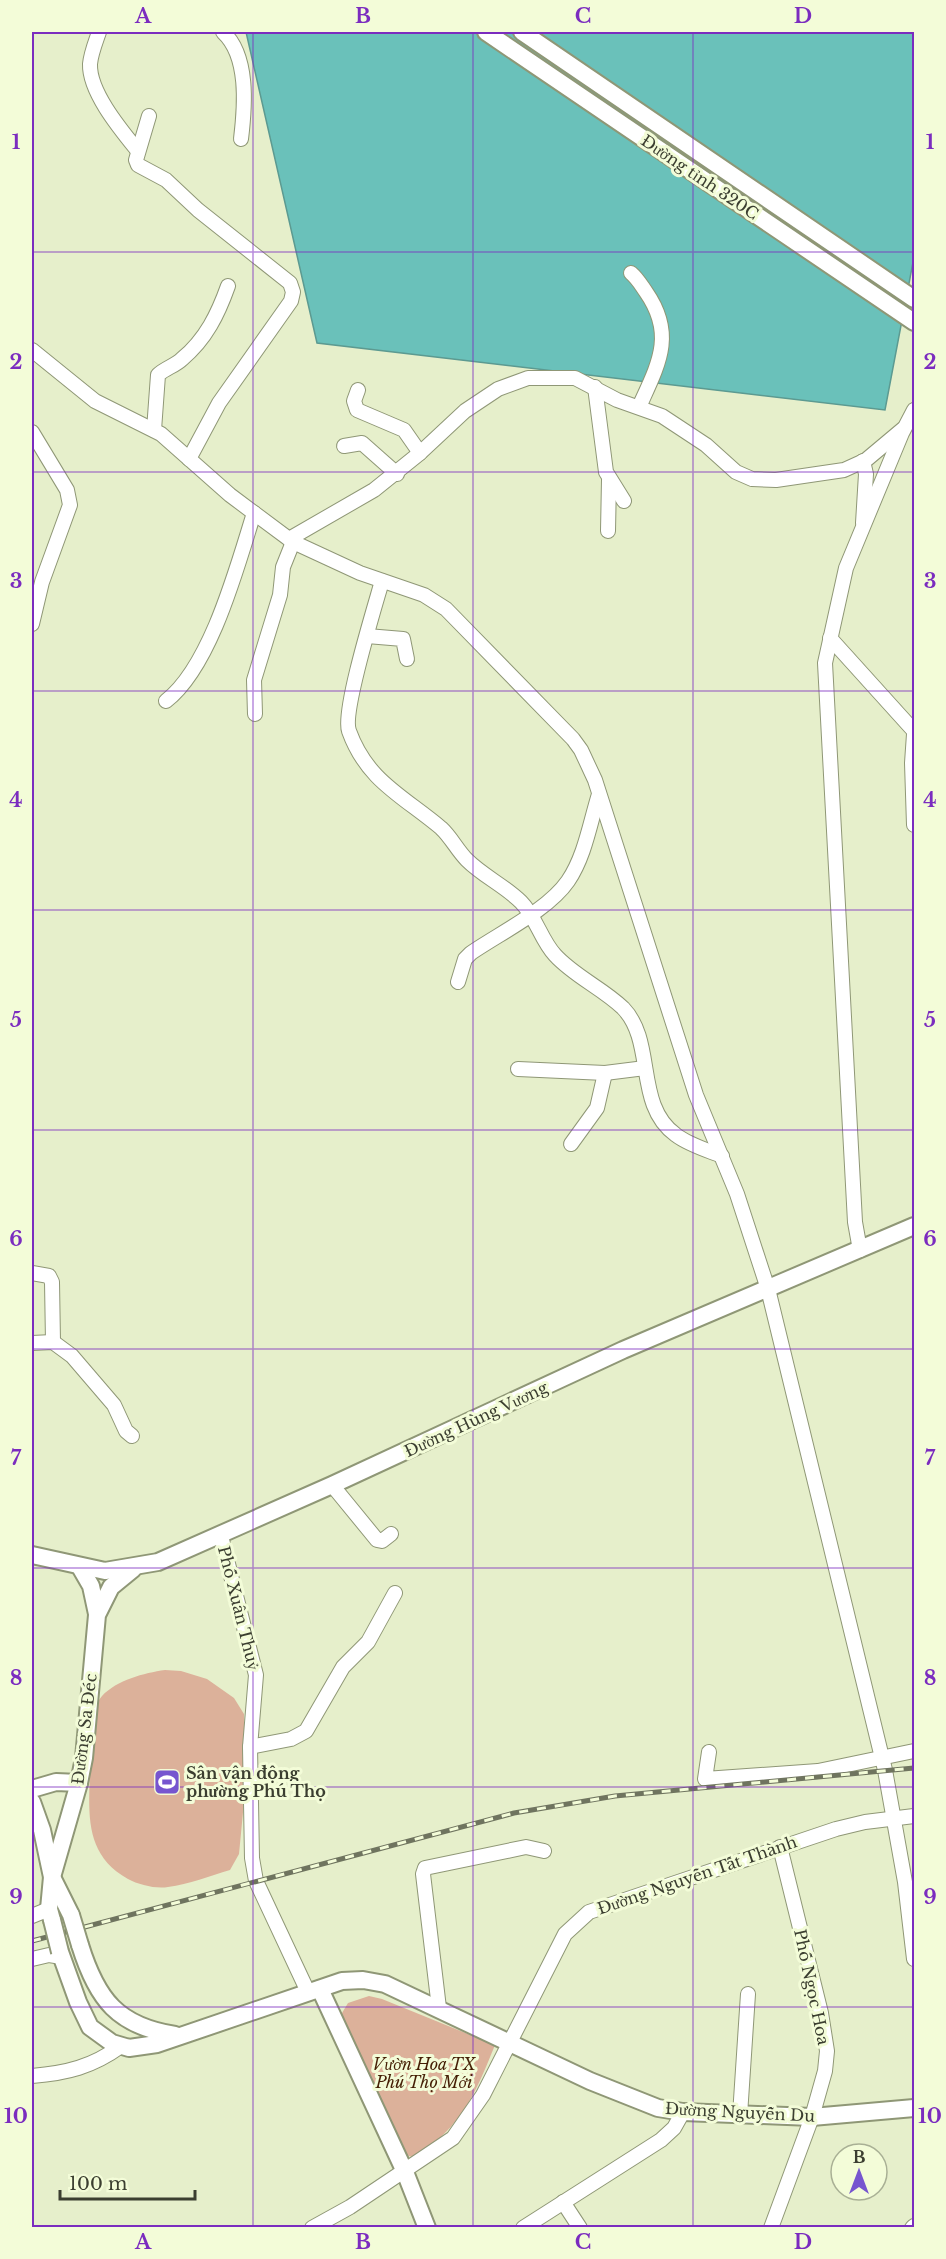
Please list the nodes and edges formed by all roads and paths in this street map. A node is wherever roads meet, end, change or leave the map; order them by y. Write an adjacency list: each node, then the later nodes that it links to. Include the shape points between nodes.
1 (99, 32): 7 (street, via 90,63 93,82 119,128)
2 (223, 32): 6 (street, via 237,51 241,68)
3 (486, 32): 11 (main road, Đường tỉnh 320C)
4 (522, 32): 10 (main road, Đường tỉnh 320C)
5 (149, 116): 7 (street)
6 (241, 139)
7 (138, 151): 22 (street, via 138,165 166,180 292,287 291,301 219,403)
8 (632, 273): 15 (street, via 652,301 662,333 660,362)
9 (228, 286): 18 (street, via 217,316 204,336 180,362 158,375)
10 (915, 299)
11 (915, 322)
12 (32, 350): 18 (street, via 95,401)
13 (595, 387): 15 (street); 21 (street, via 567,376 509,383 465,411); 25 (street)
14 (358, 390): 21 (street, via 354,401 357,410 404,430)
15 (639, 407): 23 (street, via 662,416 706,445 736,472 752,479 776,480 844,470)
16 (915, 410): 17 (street)
17 (904, 428): 23 (street); 28 (street)
18 (154, 430): 22 (street)
19 (32, 432): 32 (street, via 67,490 70,505 42,582)
20 (344, 446): 24 (street, via 362,443)
21 (420, 453): 24 (street)
22 (189, 459): 27 (street)
23 (863, 461): 28 (street)
24 (396, 474): 30 (street)
25 (609, 480): 26 (street); 29 (street)
26 (624, 501)
27 (254, 513): 30 (street); 36 (street, via 226,603 196,667 182,688)
28 (863, 528): 34 (street, via 843,578)
29 (608, 531)
30 (291, 541): 31 (street); 37 (street, via 280,595 254,680)
31 (382, 581): 33 (street); 39 (street, via 434,601 492,654 573,739 588,763)
32 (32, 624)
33 (367, 636): 35 (street, via 403,639); 41 (street, via 347,724 364,763 443,830 468,861 515,897)
34 (830, 638): 38 (street); 49 (street, via 825,678 855,1222)
35 (407, 659)
36 (166, 701)
37 (255, 714)
38 (915, 733): 40 (street)
39 (599, 793): 41 (street, via 577,866 560,891); 47 (street, via 696,1095)
40 (915, 825)
41 (530, 914): 42 (street, via 468,956); 43 (street, via 556,956 629,1016)
42 (458, 982)
43 (645, 1068): 45 (street); 47 (street, via 653,1103 669,1129)
44 (518, 1069): 45 (street)
45 (605, 1073): 46 (street, via 597,1108)
46 (571, 1144)
47 (722, 1156): 51 (street)
48 (908, 1229): 49 (main road, Đường Hùng Vương)
49 (860, 1250): 51 (main road, Đường Hùng Vương)
50 (32, 1273): 52 (street, via 49,1276 52,1282)
51 (768, 1289): 55 (main road, Đường Hùng Vương, via 623,1350); 66 (street)
52 (53, 1342): 53 (street); 54 (street, via 72,1356 114,1405)
53 (32, 1343)
54 (132, 1436)
55 (332, 1485): 56 (street, via 377,1540); 57 (main road, Đường Hùng Vương)
56 (392, 1534)
57 (221, 1536): 60 (main road, Đường Hùng Vương); 63 (street, Phố Xuân Thuỷ, via 256,1675)
58 (32, 1555): 59 (main road, Đường Hùng Vương)
59 (80, 1567): 60 (main road, Đường Hùng Vương, via 105,1571); 62 (main road, Đường Sa Đéc, via 91,1586)
60 (134, 1568): 62 (main road, Đường Sa Đéc, via 111,1587)
61 (395, 1593): 63 (street, via 368,1642 343,1667 306,1731 291,1739)
62 (97, 1614): 67 (main road, Đường Sa Đéc)
63 (250, 1747): 80 (street, Phố Xuân Thuỷ, via 251,1853 256,1881)
64 (915, 1751): 66 (street)
65 (709, 1752): 66 (street, via 705,1779 818,1771)
66 (882, 1757): 71 (street)
67 (79, 1783): 68 (main road, via 56,1782); 74 (main road, Đường Sa Đéc)
68 (32, 1789)
69 (32, 1802): 74 (main road)
70 (915, 1816): 71 (street, Đường Nguyễn Tất Thành)
71 (894, 1817): 72 (street, Đường Nguyễn Tất Thành, via 855,1824); 79 (street)
72 (780, 1847): 84 (street, Đường Nguyễn Tất Thành, via 589,1912 565,1934); 90 (street, Phố Ngọc Hoa, via 825,2035 825,2071)
73 (544, 1851): 82 (street, via 526,1847 426,1868 423,1874)
74 (52, 1877): 75 (main road); 83 (main road, bridge, via 71,1915 97,1989 123,2019 149,2031)
75 (50, 1915): 76 (street); 77 (main road, bridge)
76 (32, 1916)
77 (61, 1955): 78 (street); 85 (main road, via 90,2027)
78 (32, 1959)
79 (915, 1959)
80 (314, 1990): 82 (main road, via 352,1979 374,1981); 83 (main road); 91 (main road)
81 (748, 1994): 89 (street)
82 (439, 2008): 84 (main road)
83 (176, 2036): 85 (main road, via 157,2044)
84 (508, 2041): 88 (main road, Đường Nguyễn Du, via 635,2101); 91 (street, Đường Nguyễn Tất Thành, via 466,2122 447,2144)
85 (121, 2046): 86 (street, via 80,2069)
86 (32, 2076)
87 (915, 2108): 90 (main road, Đường Nguyễn Du)
88 (683, 2112): 89 (main road, Đường Nguyễn Du); 92 (street, via 661,2140)
89 (740, 2115): 90 (main road, Đường Nguyễn Du)
90 (812, 2117): 97 (street, Phố Ngọc Hoa)
91 (405, 2172): 93 (street, Đường Nguyễn Tất Thành); 94 (main road)
92 (563, 2202): 95 (street); 96 (street)
93 (312, 2228)
94 (426, 2228)
95 (523, 2228)
96 (580, 2228)
97 (771, 2228)

